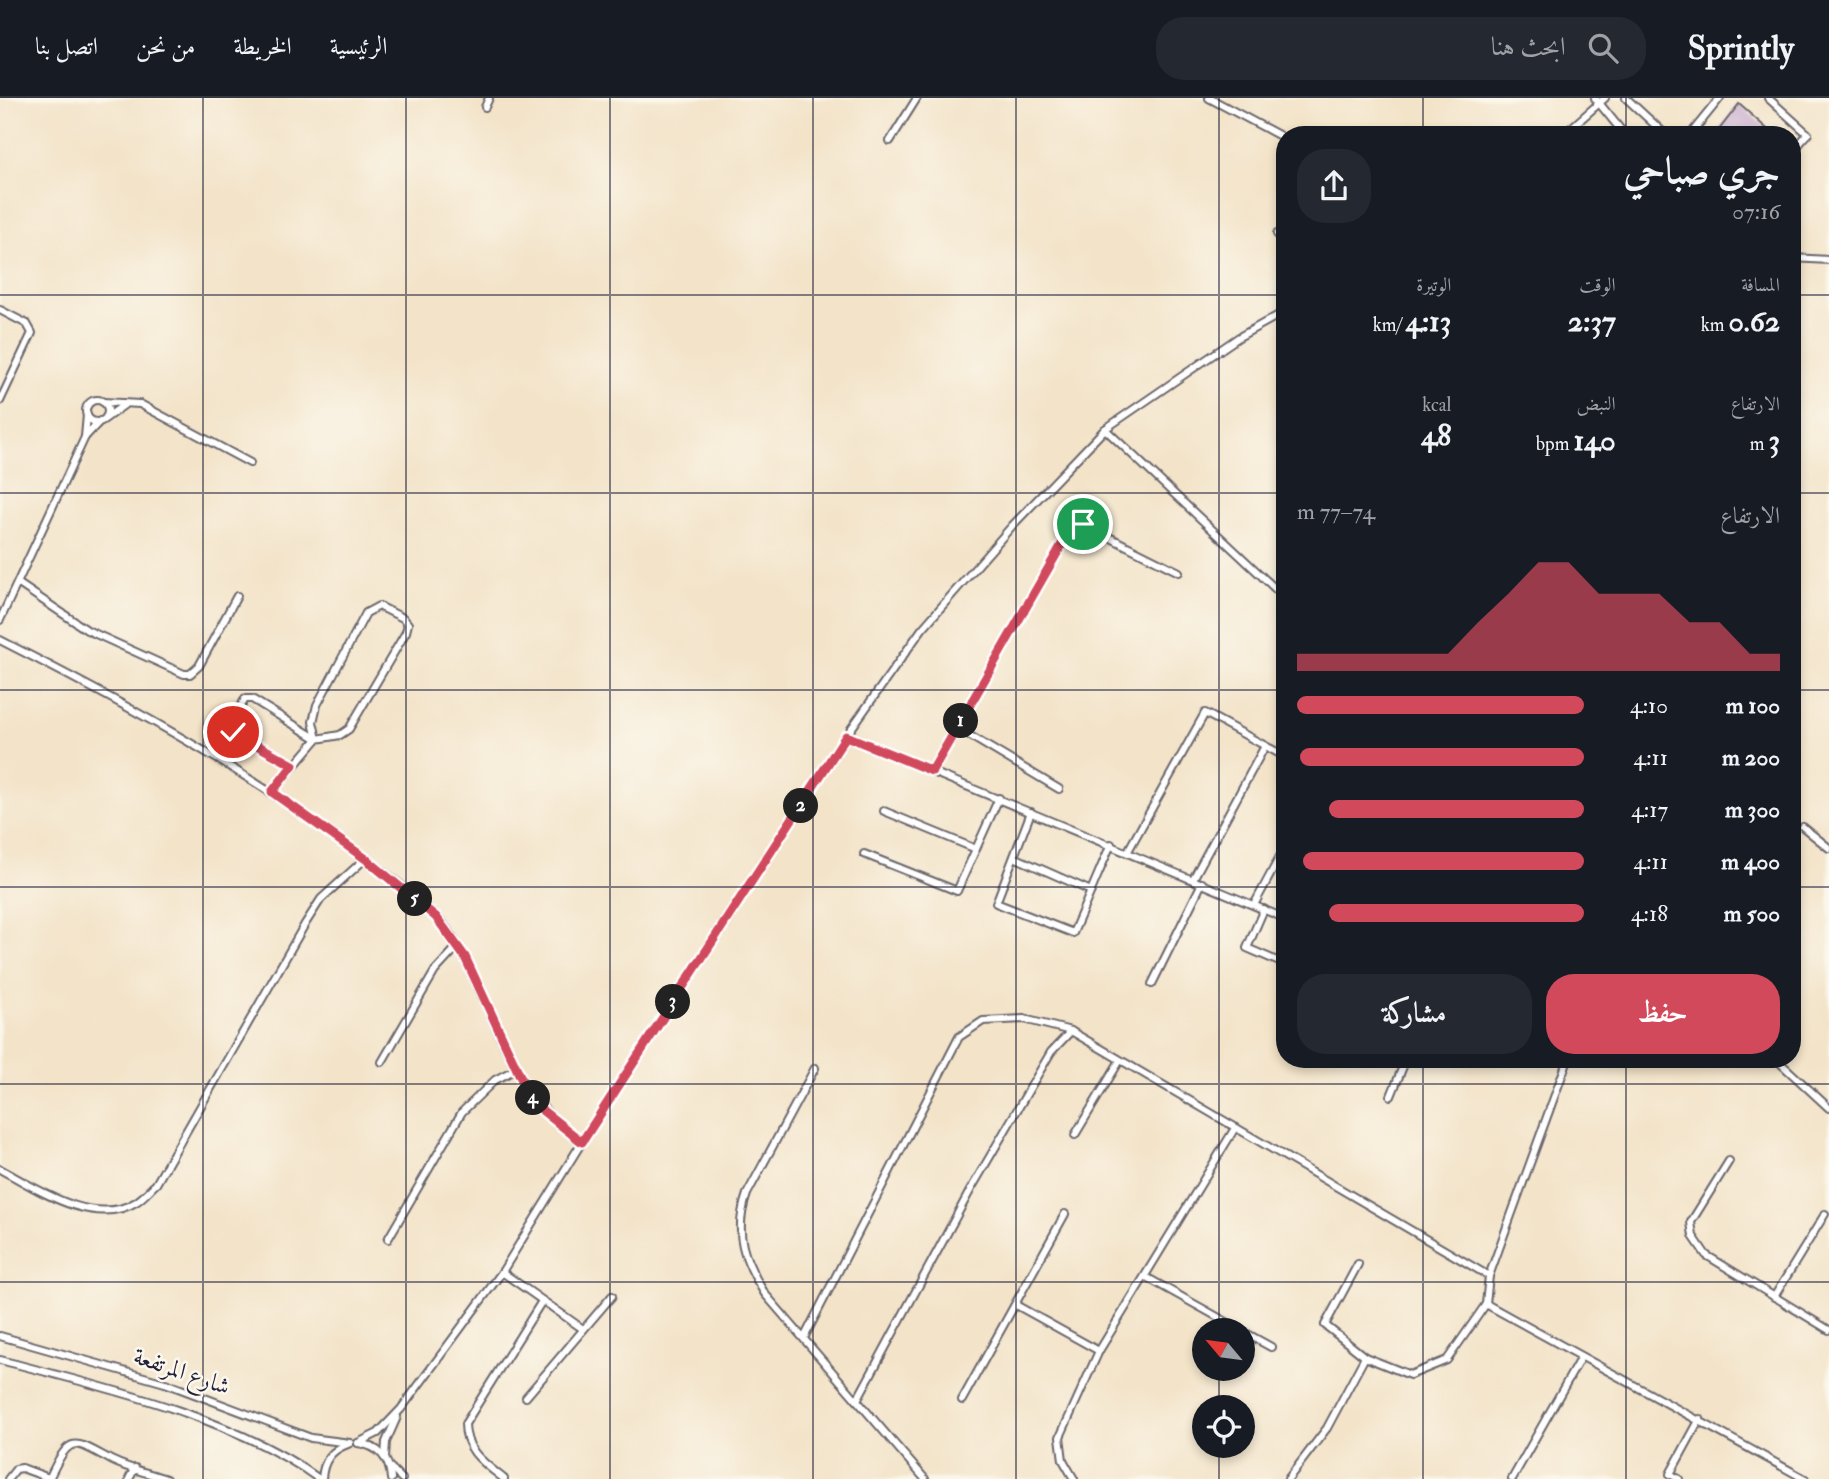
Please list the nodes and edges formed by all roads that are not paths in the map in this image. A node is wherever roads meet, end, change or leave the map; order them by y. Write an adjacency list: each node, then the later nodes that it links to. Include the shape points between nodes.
1 (489, 98): 8 (lane)
2 (916, 98): 16 (lane)
3 (1209, 98): 15 (lane)
4 (1626, 98): 11 (lane)
5 (1720, 98): 12 (lane)
6 (1768, 98): 13 (lane)
7 (1600, 100): 9 (lane); 10 (lane)
8 (485, 107)
9 (1573, 126)
10 (1619, 126)
11 (1656, 126)
12 (1697, 126)
13 (1799, 126)
14 (1801, 128): 17 (lane, via 1808,134)
15 (1276, 134)
16 (890, 141)
17 (1801, 142)
18 (1801, 258): 19 (lane)
19 (1829, 260)
20 (0, 310): 23 (lane, via 30,326 33,333)
21 (1276, 316): 29 (lane)
22 (0, 380): 23 (lane)
23 (8, 384): 24 (lane)
24 (0, 401)
25 (103, 401): 26 (lane); 27 (lane, via 90,402); 28 (lane, via 108,407)
26 (124, 405): 28 (lane); 31 (lane, via 140,404)
27 (87, 415): 28 (lane); 30 (lane)
28 (103, 419): 30 (lane)
29 (1105, 429): 34 (lane); 39 (lane, via 922,629)
30 (85, 437): 33 (lane)
31 (250, 463)
32 (1179, 572): 38 (lane, via 1083,524 1068,534)
33 (19, 584): 35 (lane, via 87,630 184,674 199,666); 36 (lane)
34 (1276, 589)
35 (237, 596)
36 (0, 620)
37 (0, 640): 46 (lane, via 139,712)
38 (957, 728): 44 (lane); 45 (lane)
39 (846, 736): 44 (lane); 80 (lane)
40 (317, 739): 40 (lane, via 340,735 355,720 406,632 408,624 403,618 379,606 366,613 317,705 313,722); 43 (lane); 43 (lane, via 252,699 242,701 232,720 233,732)
41 (1265, 746): 42 (lane); 54 (lane, via 1205,713); 59 (lane)
42 (1276, 752)
43 (293, 765): 46 (lane)
44 (932, 771): 47 (lane)
45 (1059, 789)
46 (272, 792): 57 (lane)
47 (999, 798): 49 (lane); 53 (lane)
48 (884, 811): 53 (lane)
49 (1031, 812): 51 (lane); 56 (lane)
50 (1803, 827): 52 (lane)
51 (1111, 844): 54 (lane); 61 (lane)
52 (1829, 848)
53 (976, 849): 55 (lane, via 957,891)
54 (1128, 851): 59 (lane)
55 (864, 854)
56 (1014, 857): 61 (lane); 61 (lane, via 996,903 1073,933)
57 (366, 859): 65 (lane, via 436,917); 82 (lane, via 321,899 156,1184 137,1202 115,1211 94,1211 36,1189)
58 (1276, 864): 62 (lane)
59 (1193, 879): 60 (lane)
60 (1202, 883): 62 (lane); 67 (lane)
61 (1091, 891)
62 (1254, 905): 63 (lane)
63 (1264, 909): 64 (lane); 66 (lane, via 1247,948)
64 (1276, 914)
65 (458, 946): 69 (lane, via 435,971); 75 (lane)
66 (1276, 961)
67 (1152, 984)
68 (1071, 1031): 70 (lane); 99 (lane, via 1024,1019 984,1021 959,1037); 107 (lane, via 1051,1052 971,1189)
69 (383, 1062)
70 (1119, 1062): 78 (lane); 79 (lane)
71 (815, 1068): 99 (lane, via 747,1194 740,1239 745,1263 765,1294)
72 (1402, 1068): 76 (lane)
73 (1565, 1068): 88 (lane)
74 (1786, 1068): 77 (lane)
75 (516, 1069): 80 (lane, via 543,1111); 85 (lane, via 486,1087 462,1112)
76 (1391, 1096)
77 (1829, 1108)
78 (1235, 1128): 88 (lane); 89 (lane)
79 (1075, 1135)
80 (582, 1142): 87 (lane)
81 (1729, 1161): 91 (lane, via 1691,1222 1693,1236 1706,1255)
82 (0, 1169)
83 (1065, 1214): 94 (lane)
84 (1825, 1214): 91 (lane)
85 (388, 1239)
86 (1359, 1264): 103 (lane, via 1325,1325)
87 (502, 1272): 92 (lane); 109 (lane)
88 (1489, 1276): 93 (lane)
89 (1146, 1277): 95 (lane); 102 (lane)
90 (612, 1296): 96 (lane)
91 (1774, 1297): 97 (lane)
92 (542, 1301): 96 (lane); 122 (lane, via 466,1424 465,1438 475,1455)
93 (1486, 1304): 103 (lane, via 1447,1360 1410,1375); 104 (lane)
94 (1016, 1305): 102 (lane); 108 (lane)
95 (1219, 1318)
96 (583, 1329): 106 (lane)
97 (1829, 1329)
98 (0, 1336): 111 (lane, شارع المرتفعة, via 165,1383 311,1438)
99 (804, 1338): 107 (lane)
100 (1255, 1338): 101 (lane)
101 (1271, 1347)
102 (1099, 1351): 124 (lane, via 1060,1437 1063,1460)
103 (1365, 1357): 125 (lane, via 1327,1428)
104 (1581, 1357): 110 (lane); 126 (lane)
105 (0, 1360): 119 (lane, شارع المرتفعة, via 78,1380 271,1447)
106 (526, 1397)
107 (857, 1400): 123 (lane)
108 (962, 1400)
109 (401, 1409): 111 (lane, via 377,1433); 112 (lane, via 386,1442)
110 (1699, 1419): 127 (lane, via 1670,1474); 128 (lane)
111 (354, 1443): 112 (lane, via 373,1447); 119 (lane, via 330,1455)
112 (385, 1458): 114 (lane)
113 (135, 1468): 115 (lane, via 84,1444 73,1444 64,1450); 117 (lane); 118 (lane)
114 (390, 1468): 120 (lane); 121 (lane)
115 (49, 1478): 116 (lane, via 22,1468)
116 (8, 1479)
117 (130, 1479)
118 (166, 1479)
119 (321, 1479)
120 (391, 1479)
121 (402, 1479)
122 (504, 1479)
123 (925, 1479)
124 (1074, 1479)
125 (1288, 1479)
126 (1512, 1479)
127 (1679, 1479)
128 (1805, 1479)

